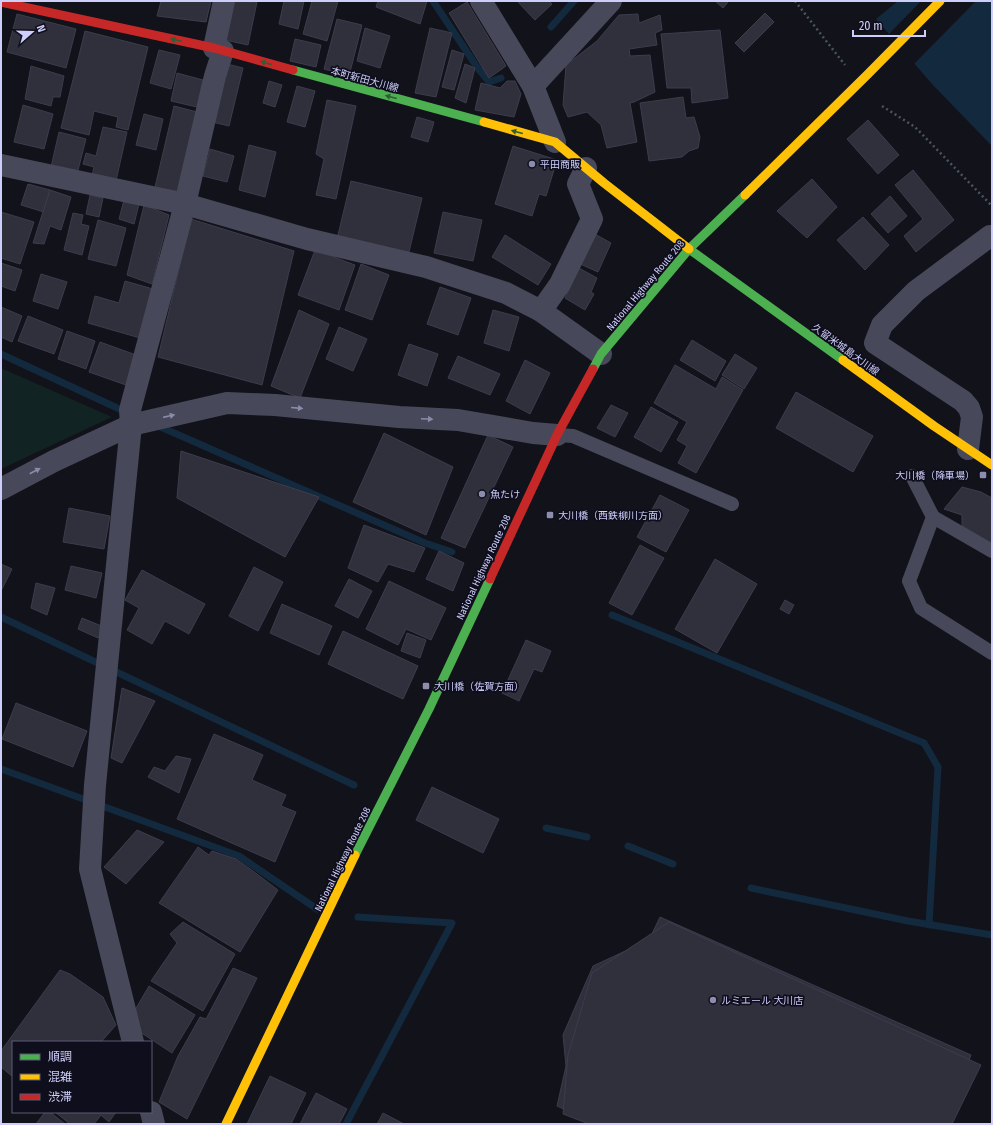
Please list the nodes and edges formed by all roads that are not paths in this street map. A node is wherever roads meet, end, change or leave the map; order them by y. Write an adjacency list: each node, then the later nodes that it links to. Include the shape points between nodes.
1 (224, 1): 6 (street)
2 (481, 1): 7 (street)
3 (611, 1): 7 (street)
4 (940, 1): 13 (main road, National Highway Route 208)
5 (1, 2): 6 (main road, 本町新田大川線, one-way to 5)
6 (218, 50): 8 (main road, 本町新田大川線, one-way to 6); 11 (street, via 215,76)
7 (533, 86): 8 (street)
8 (554, 142): 10 (main road, 本町新田大川線)
9 (1, 165): 11 (street)
10 (586, 168): 13 (main road, 本町新田大川線); 14 (street, via 578,184 592,219 560,284)
11 (185, 204): 14 (street, via 307,239 426,267 506,293); 16 (street, via 130,410)
12 (990, 236): 18 (street, via 916,291 882,326 874,343 963,401 972,417)
13 (689, 249): 15 (main road, National Highway Route 208); 18 (main road, 久留米城島大川線)
14 (541, 311): 15 (street)
15 (601, 354): 17 (main road, National Highway Route 208)
16 (131, 425): 17 (street, one-way to 17, via 226,403 458,420); 21 (street, one-way to 16); 26 (street, via 95,785 90,869)
17 (557, 436): 22 (lane, via 572,436); 29 (main road, National Highway Route 208, via 429,709 362,840)
18 (968, 449): 19 (main road, 久留米城島大川線)
19 (992, 465)
20 (912, 476): 23 (lane)
21 (1, 489)
22 (732, 504)
23 (933, 517): 24 (lane); 25 (lane, via 909,581 921,608)
24 (992, 551)
25 (992, 653)
26 (133, 1041)
27 (151, 1113): 28 (street)
28 (154, 1124)
29 (226, 1124)

